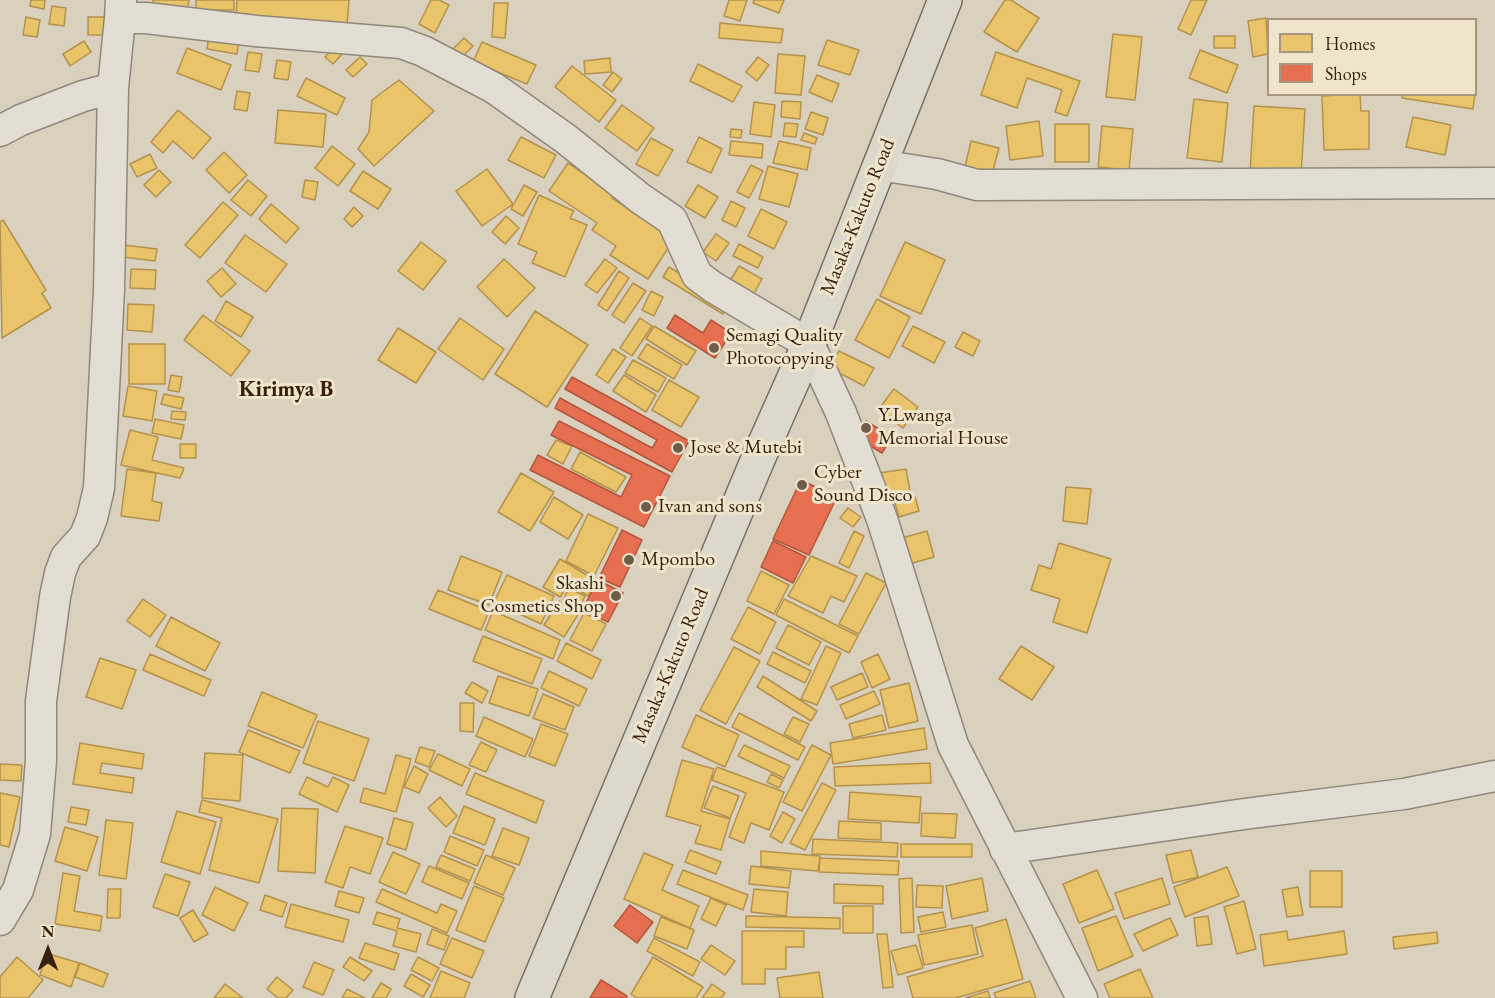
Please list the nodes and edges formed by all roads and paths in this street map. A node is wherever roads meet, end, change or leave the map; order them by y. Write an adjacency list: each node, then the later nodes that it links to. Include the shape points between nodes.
1 (945, 0): 5 (highway, Masaka-Kakuto Road)
2 (121, 9): 3 (street); 7 (street, via 146,18 401,43 423,51 494,88 566,139 672,220 697,276)
3 (113, 88): 4 (street, via 52,108); 10 (street, via 109,290 99,488 85,536 66,557 60,573 41,701 35,834 18,890)
4 (0, 131)
5 (879, 165): 6 (street, via 977,185); 7 (highway, Masaka-Kakuto Road)
6 (1495, 183)
7 (809, 344): 9 (street, via 882,519 953,746); 11 (highway, Masaka-Kakuto Road)
8 (1495, 776): 9 (street, via 1404,794)
9 (1005, 849): 12 (street)
10 (0, 920)
11 (532, 998)
12 (1082, 998)

